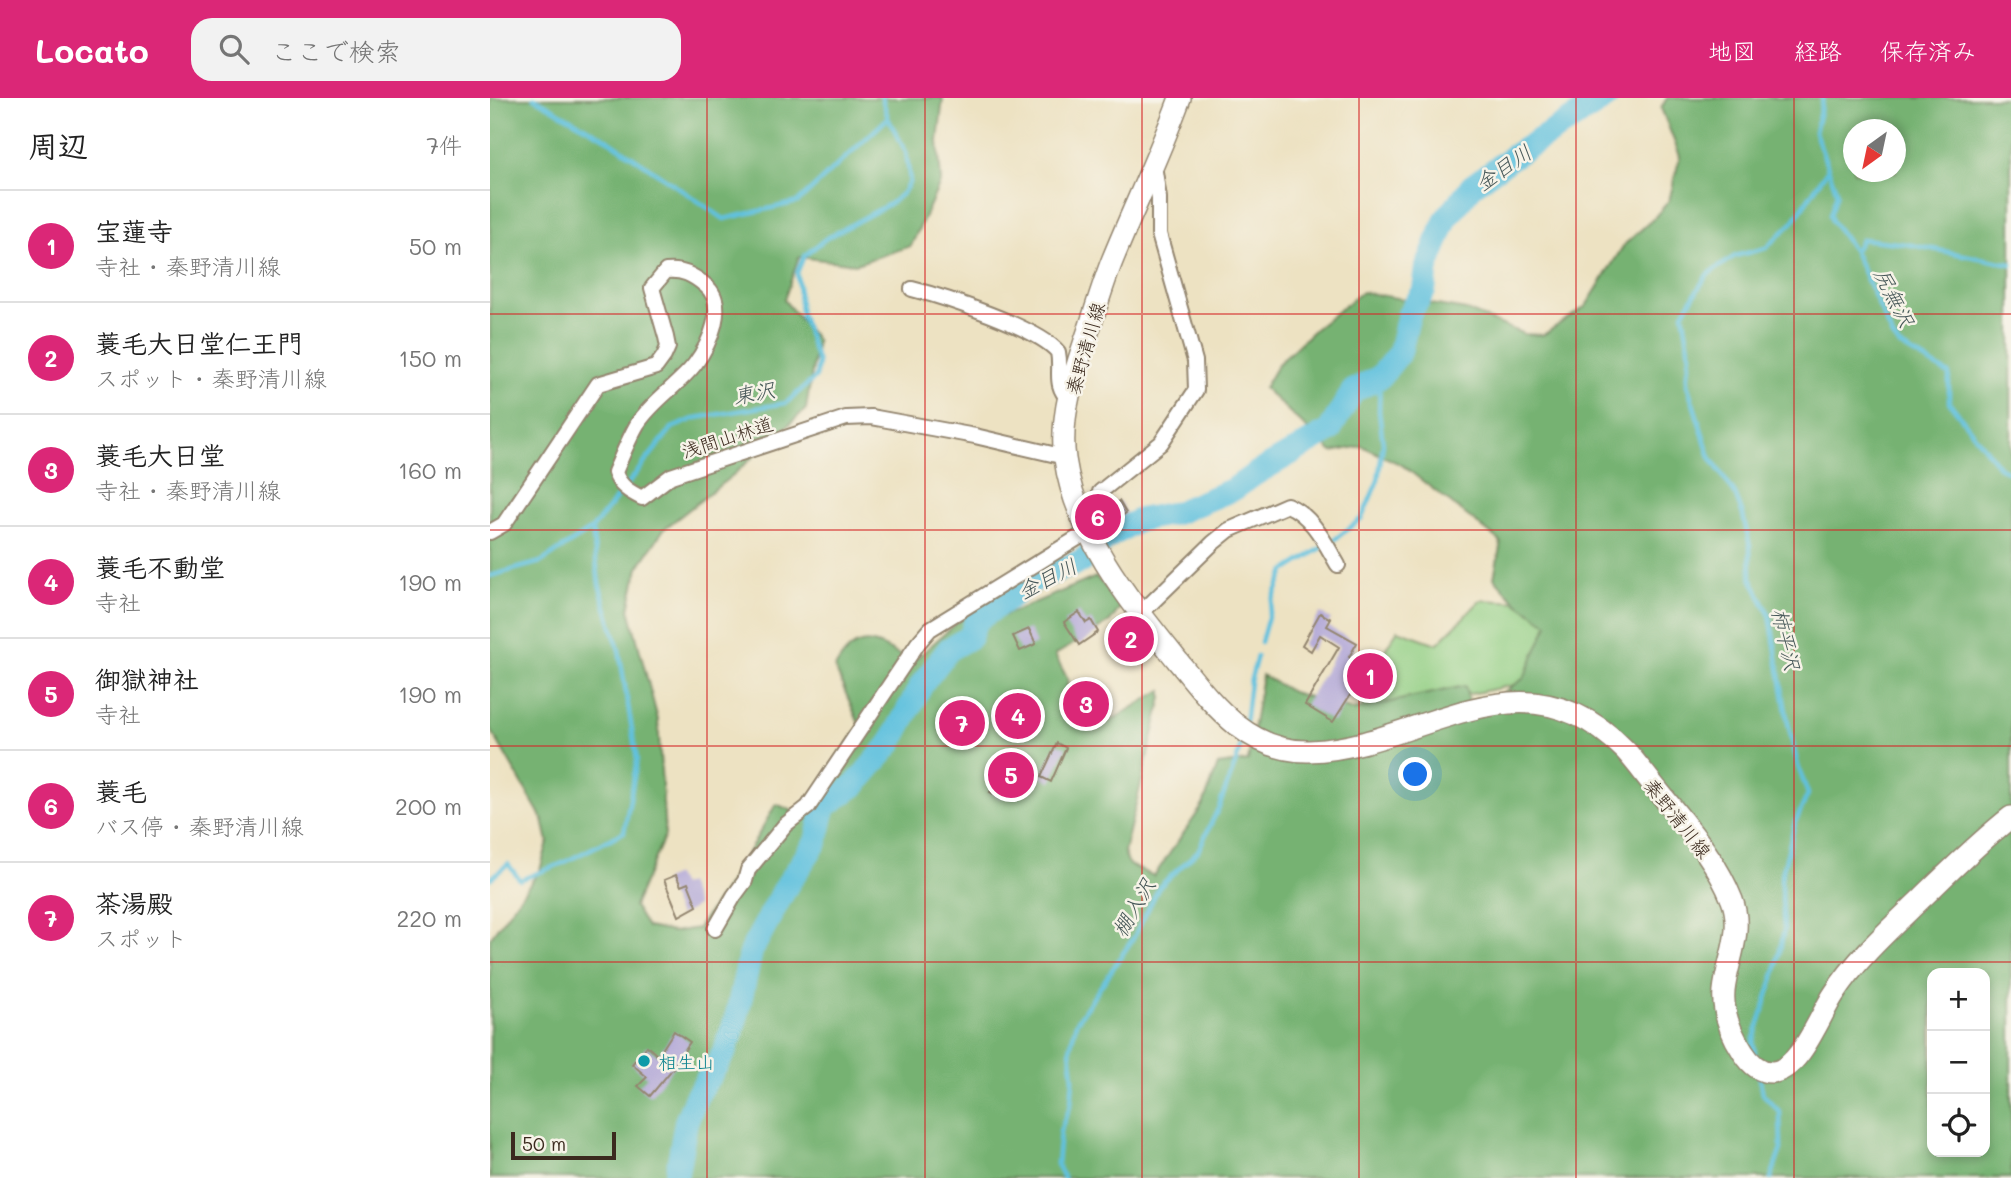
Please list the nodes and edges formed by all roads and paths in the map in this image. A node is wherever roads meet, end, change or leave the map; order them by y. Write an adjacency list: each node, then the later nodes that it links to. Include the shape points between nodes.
1 (1180, 98): 2 (main road, 秦野清川線)
2 (1153, 163): 4 (main road, 秦野清川線, via 1110,267 1076,365); 6 (street, via 1159,233 1195,362 1196,390 1161,443)
3 (912, 289): 4 (street, via 1045,340 1058,352 1059,385)
4 (1069, 400): 5 (main road, 秦野清川線)
5 (1065, 457): 7 (street, 浅間山林道, via 871,417 846,418 671,476 642,499 630,493 615,472 638,423 693,366 717,315 708,287 680,270 666,271 652,288 668,348 656,367 598,384 504,524); 8 (main road, 秦野清川線, via 1078,506)
6 (1100, 492)
7 (490, 532)
8 (1092, 536): 10 (main road, 秦野清川線); 12 (street, via 930,629 808,807 785,825 748,870)
9 (1338, 565): 10 (street, via 1314,527 1287,505 1229,530)
10 (1140, 614): 11 (main road, 秦野清川線, via 1211,702 1245,732 1288,749 1331,749 1486,705 1513,702 1559,708 1602,731 1624,749 1708,853 1734,905 1736,937 1724,994 1726,1013 1734,1038 1750,1062 1770,1072 1791,1064 1801,1052 1848,974 1874,946)
11 (2011, 817)
12 (715, 929)

